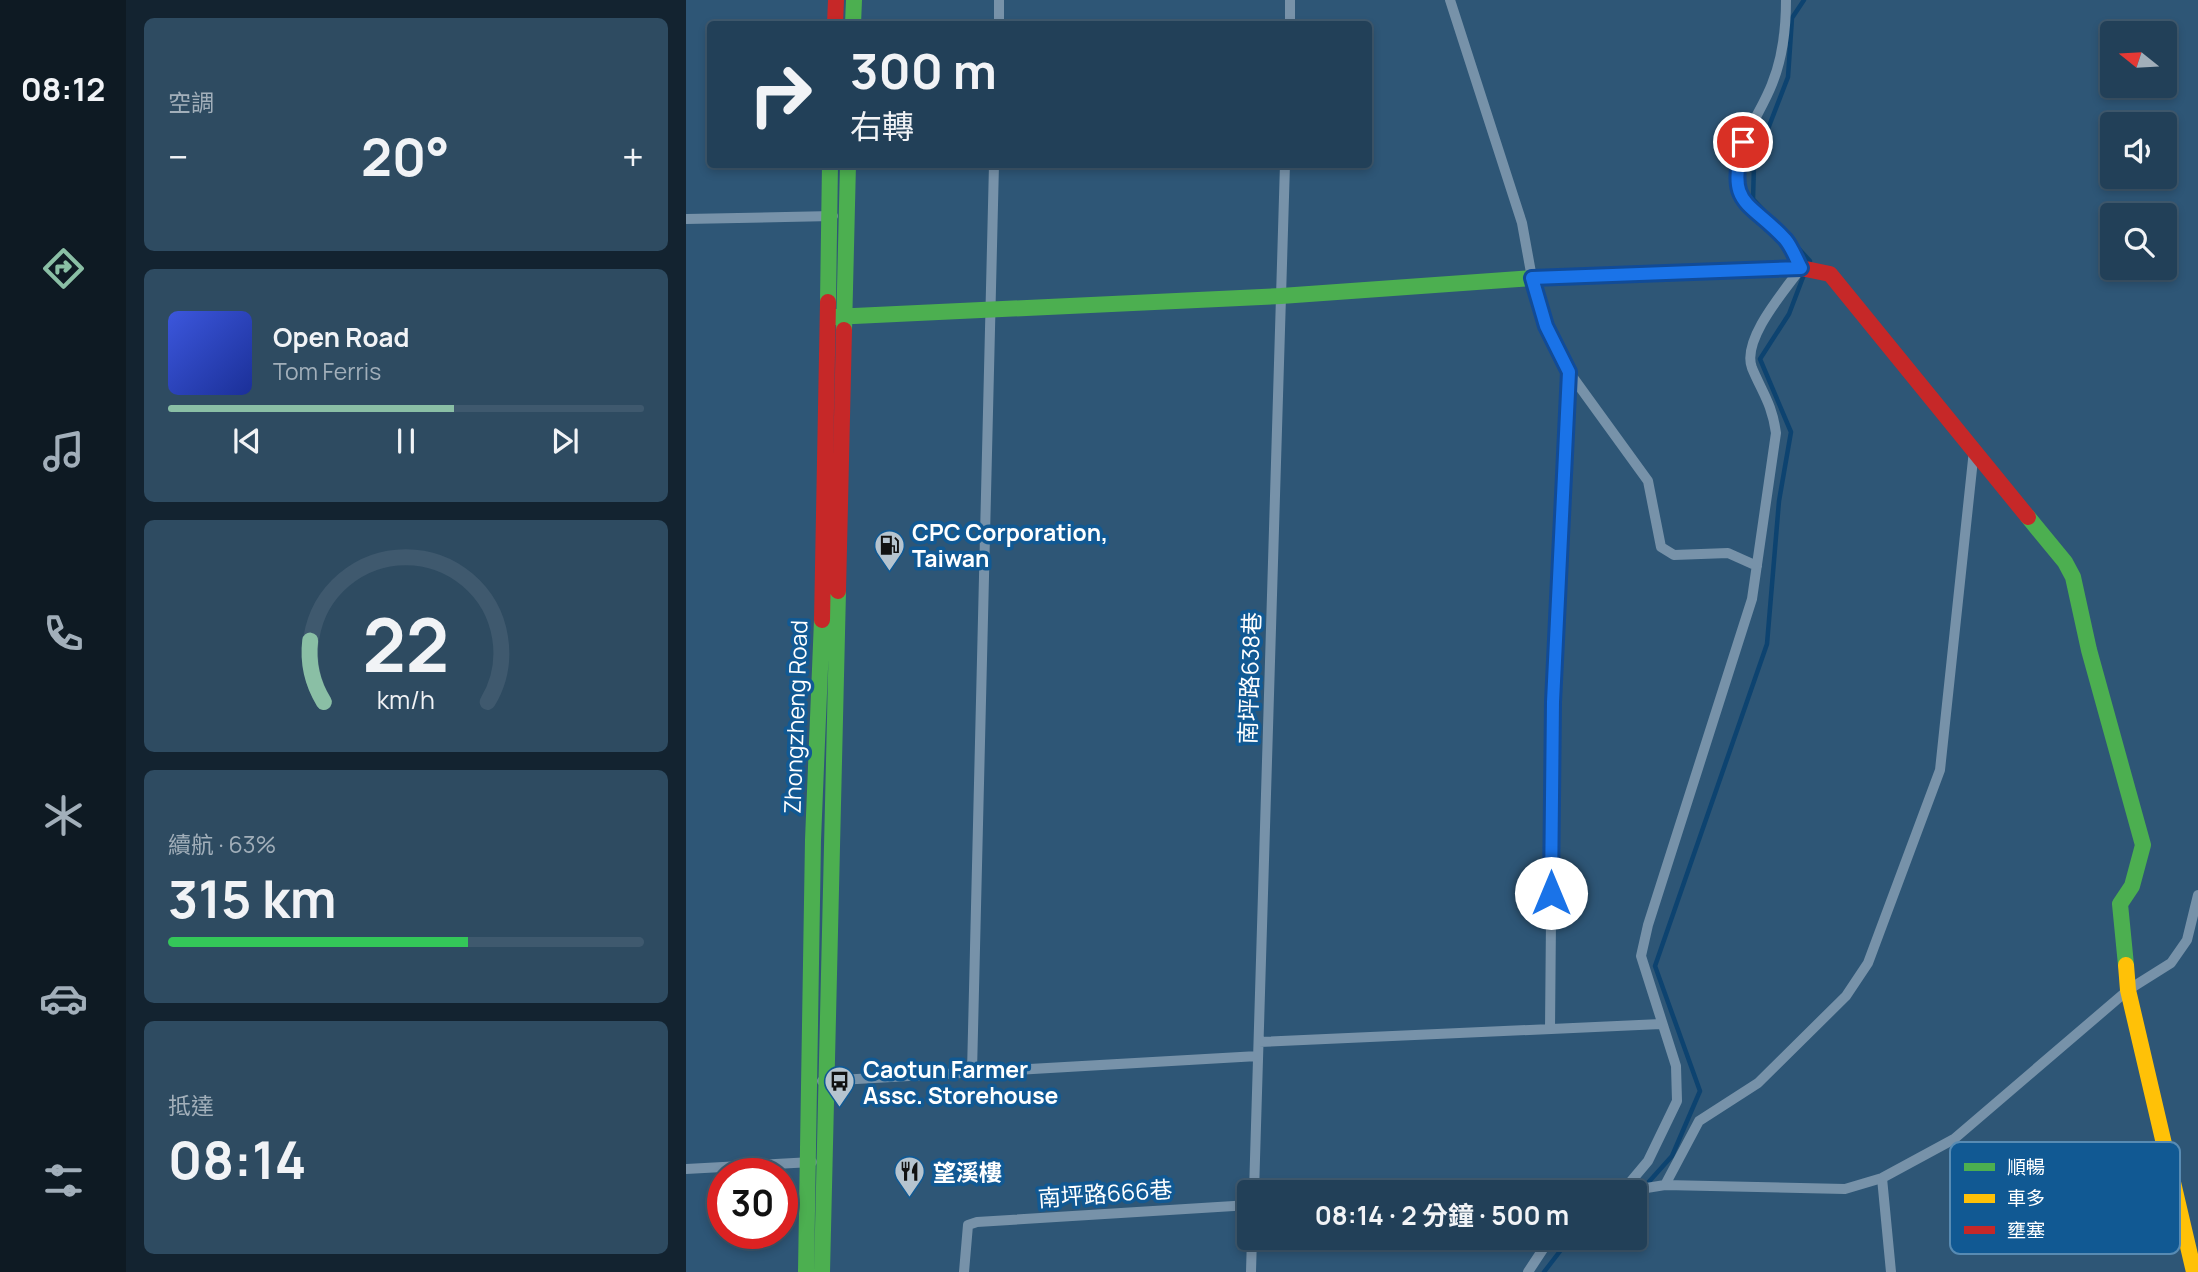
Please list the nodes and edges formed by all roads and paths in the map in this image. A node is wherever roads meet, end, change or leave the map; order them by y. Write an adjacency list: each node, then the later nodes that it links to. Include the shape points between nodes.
1 (836, 0): 7 (main road)
2 (854, 0): 8 (main road)
3 (999, 0): 9 (street)
4 (1290, 0): 10 (street)
5 (1450, 0): 19 (street, via 1522,223)
6 (1786, 0): 18 (street, via 1786,36 1772,84 1743,142 1737,183 1745,204 1786,240)
7 (835, 21)
8 (853, 21)
9 (999, 21)
10 (1290, 21)
11 (830, 168): 16 (main road, Zhongzheng Road)
12 (848, 168): 15 (main road, Zhongzheng Road)
13 (994, 168): 21 (street)
14 (1285, 168): 20 (street, 南坪路638巷)
15 (846, 215): 16 (street); 23 (main road, Zhongzheng Road)
16 (828, 217): 17 (street); 22 (main road, Zhongzheng Road)
17 (686, 219)
18 (1801, 268): 19 (main road); 25 (main road, via 1830,274); 26 (street, via 1751,346 1751,365 1772,407 1776,433)
19 (1532, 278): 20 (main road); 24 (street, via 1546,326)
20 (1281, 296): 21 (main road); 31 (street, 南坪路638巷)
21 (990, 309): 23 (main road); 33 (street)
22 (826, 316): 23 (main road); 34 (main road, Zhongzheng Road)
23 (845, 317): 35 (main road, Zhongzheng Road)
24 (1569, 372): 26 (street, via 1648,481 1661,547 1674,555 1728,553); 30 (street, via 1553,702)
25 (1974, 450): 28 (main road, via 2073,577 2143,845 2136,874 2120,904); 42 (street, via 1940,770 1868,963 1846,996 1758,1083 1699,1121)
26 (1757, 566): 29 (street, via 1752,599 1641,956)
27 (2198, 895): 28 (street, via 2188,940 2171,963)
28 (2128, 990): 36 (main road); 40 (street, via 1954,1139)
29 (1661, 1024): 30 (street); 42 (street, via 1676,1066 1677,1101 1648,1161 1622,1192)
30 (1550, 1029): 31 (street)
31 (1259, 1042): 32 (street, 南坪路638巷)
32 (1258, 1056): 33 (street); 41 (street, 南坪路638巷)
33 (972, 1072): 35 (street)
34 (808, 1081): 35 (street); 38 (main road, Zhongzheng Road)
35 (827, 1081): 37 (main road, Zhongzheng Road)
36 (2164, 1142)
37 (825, 1159): 38 (street); 48 (main road, Zhongzheng Road)
38 (808, 1163): 39 (street); 47 (main road, Zhongzheng Road)
39 (686, 1169)
40 (1882, 1178): 42 (street, via 1845,1189); 52 (street)
41 (1254, 1180)
42 (1665, 1185)
43 (1237, 1206): 49 (street, 南坪路666巷, via 977,1222 968,1225)
44 (2180, 1212): 53 (main road)
45 (1252, 1250): 50 (street)
46 (1542, 1250): 51 (street)
47 (806, 1272)
48 (822, 1272)
49 (964, 1272)
50 (1251, 1272)
51 (1528, 1272)
52 (1891, 1272)
53 (2194, 1272)

